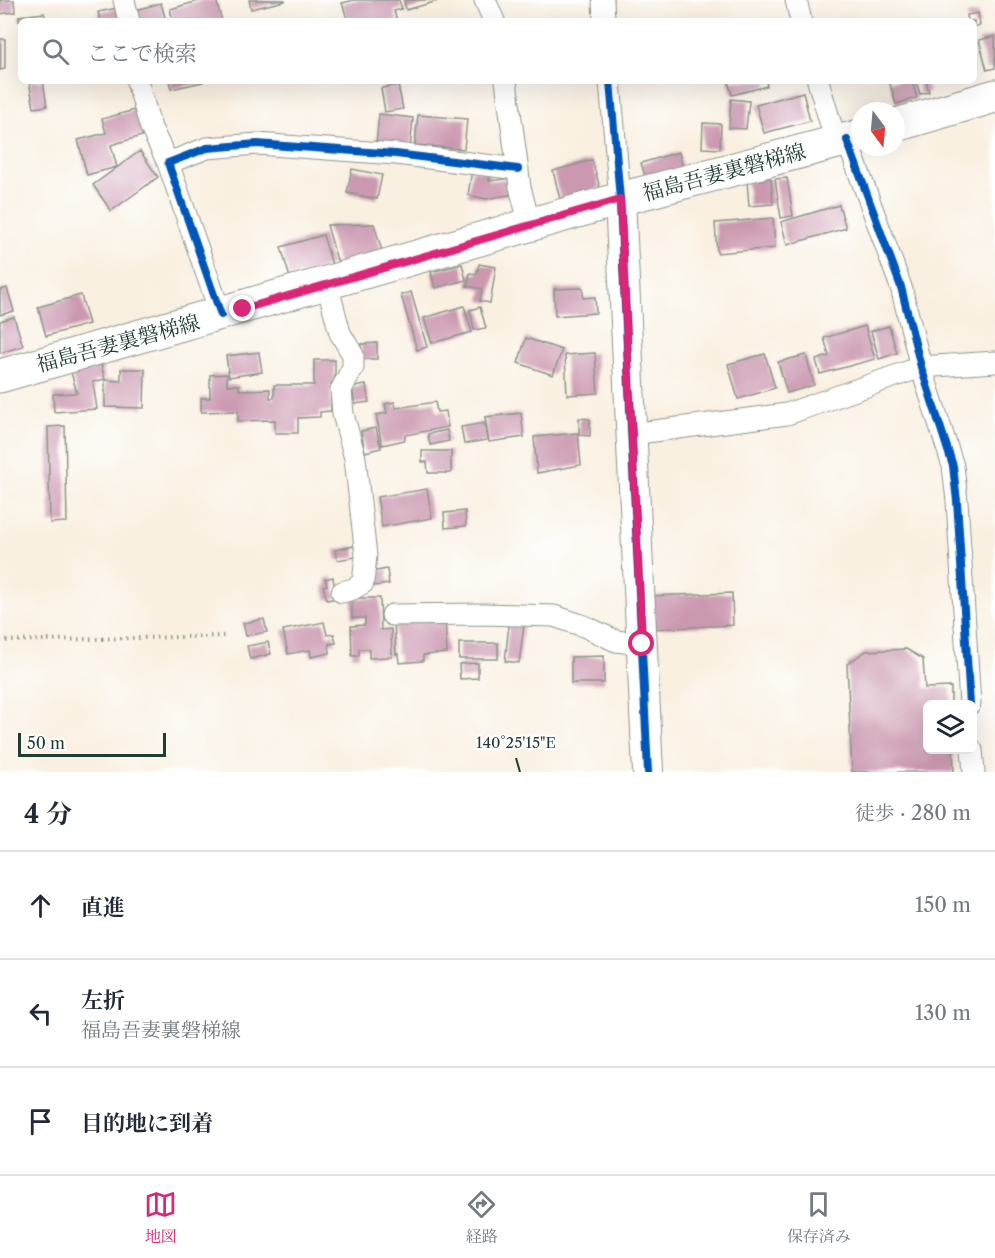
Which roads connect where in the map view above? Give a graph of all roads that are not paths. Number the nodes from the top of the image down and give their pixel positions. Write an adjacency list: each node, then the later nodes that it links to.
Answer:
1 (124, 0): 5 (street)
2 (485, 0): 6 (street)
3 (603, 0): 7 (street)
4 (796, 0): 8 (street)
5 (128, 18)
6 (493, 18)
7 (604, 18)
8 (800, 18)
9 (138, 84): 16 (street)
10 (506, 84): 17 (street)
11 (610, 84): 18 (street)
12 (820, 84): 15 (street)
13 (995, 96): 14 (main road)
14 (905, 122)
15 (848, 139): 18 (main road, 福島吾妻裏磐梯線); 23 (street)
16 (168, 163): 17 (street); 21 (street)
17 (518, 169): 19 (street)
18 (620, 199): 19 (main road, 福島吾妻裏磐梯線); 25 (street)
19 (530, 226): 20 (main road, 福島吾妻裏磐梯線)
20 (327, 284): 21 (main road, 福島吾妻裏磐梯線); 26 (street)
21 (221, 315): 24 (main road, 福島吾妻裏磐梯線)
22 (995, 362): 23 (street)
23 (921, 367): 25 (street); 29 (street)
24 (0, 376)
25 (631, 434): 28 (street)
26 (342, 592)
27 (392, 615): 28 (street)
28 (642, 644): 31 (street)
29 (970, 700)
30 (972, 754): 32 (street)
31 (648, 772)
32 (974, 772)

